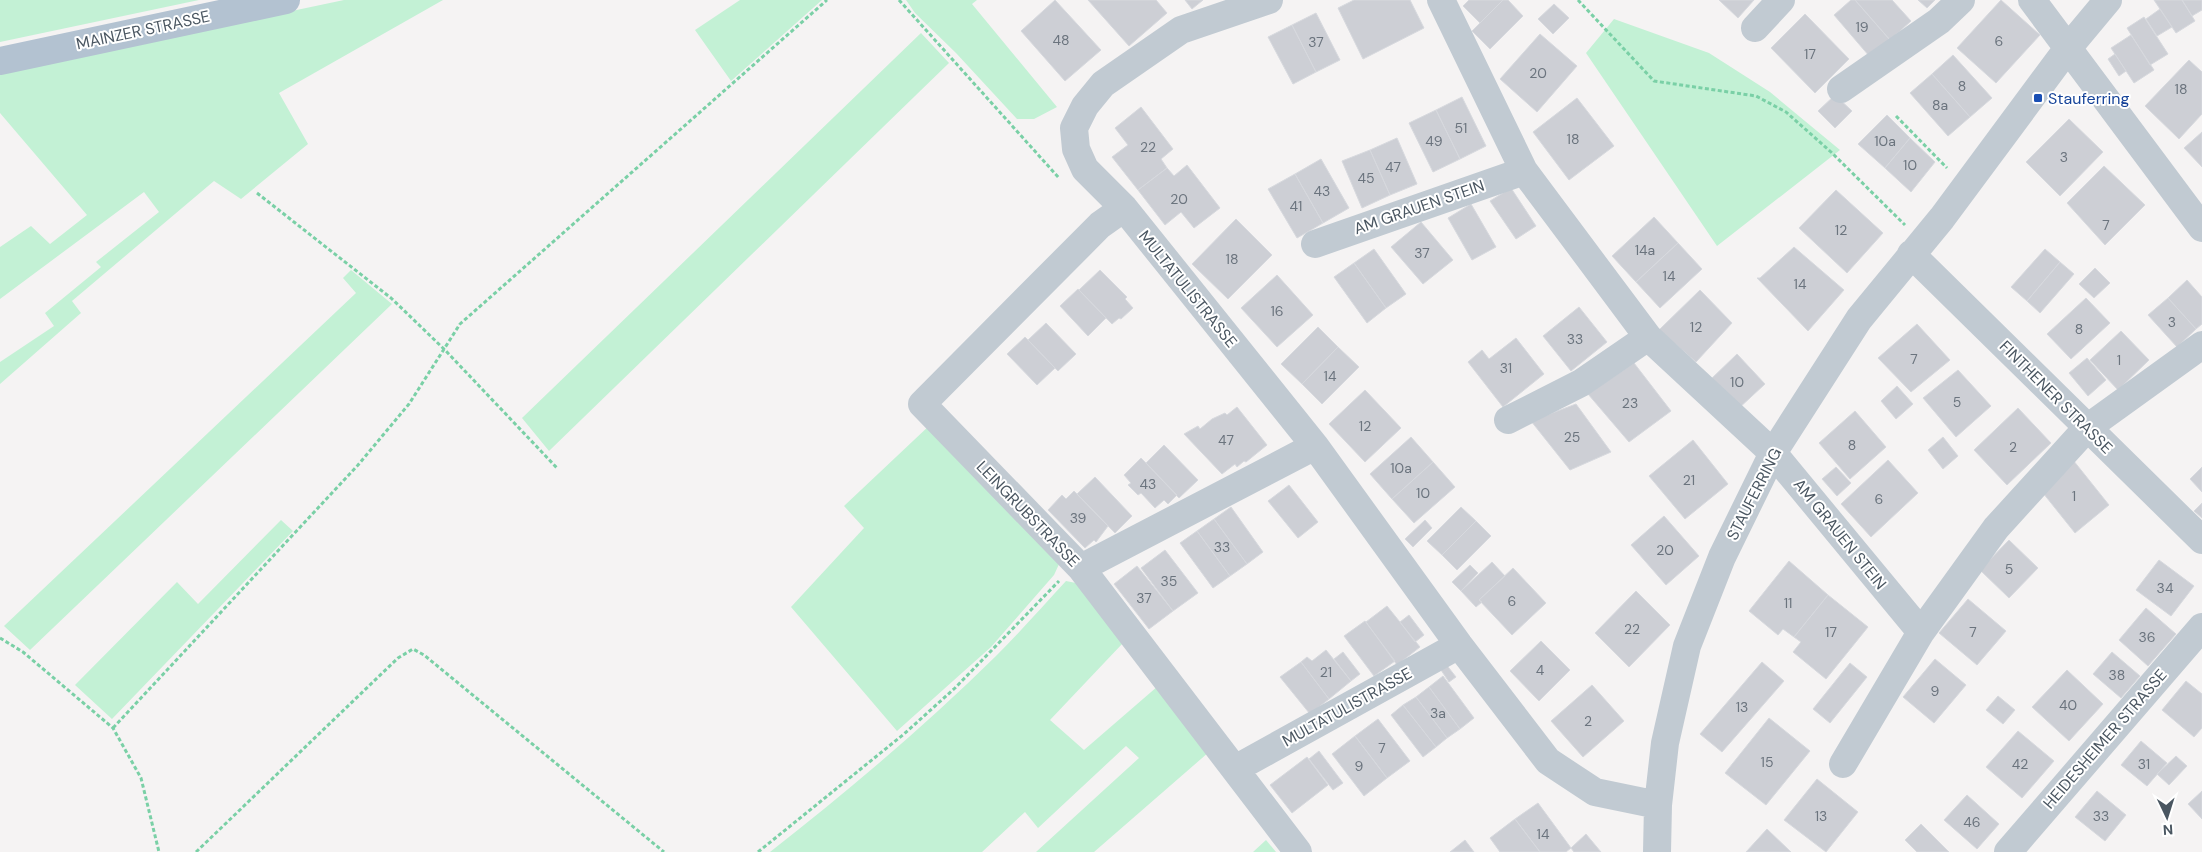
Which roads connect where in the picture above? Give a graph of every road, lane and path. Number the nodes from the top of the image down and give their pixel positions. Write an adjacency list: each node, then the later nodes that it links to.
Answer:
1 (286, 0): 13 (main road, MAINZER STRASSE)
2 (827, 0): 26 (path)
3 (899, 0): 17 (path)
4 (1269, 0): 20 (street, MULTATULISTRASSE)
5 (1441, 0): 16 (street, AM GRAUEN STEIN)
6 (1578, 0): 23 (path)
7 (1781, 0): 11 (street)
8 (1961, 0): 14 (street)
9 (2032, 0): 12 (street)
10 (2108, 0): 12 (street, STAUFERRING)
11 (1755, 28)
12 (2068, 48): 18 (street, STAUFERRING); 21 (street)
13 (0, 61)
14 (1841, 89)
15 (1896, 116): 18 (path)
16 (1524, 171): 22 (street, AM GRAUEN STEIN); 24 (street, AM GRAUEN STEIN)
17 (1062, 181)
18 (1965, 186): 23 (street, STAUFERRING)
19 (257, 193): 26 (path)
20 (1124, 208): 29 (street, MULTATULISTRASSE); 33 (street, LEINGRUBSTRASSE)
21 (2202, 228)
22 (1314, 244)
23 (1911, 254): 28 (street, FINTHENER STRASSE); 30 (street, STAUFERRING)
24 (1648, 337): 27 (street); 30 (street, AM GRAUEN STEIN)
25 (2202, 344): 28 (street)
26 (445, 350): 31 (path); 38 (path)
27 (1508, 420)
28 (2087, 428): 32 (street, FINTHENER STRASSE); 35 (street)
29 (1315, 446): 33 (street); 37 (street, MULTATULISTRASSE)
30 (1773, 453): 35 (street, AM GRAUEN STEIN); 41 (street, STAUFERRING)
31 (557, 468)
32 (2202, 540)
33 (1081, 568): 40 (street, LEINGRUBSTRASSE); 45 (path)
34 (2202, 627): 48 (street, HEIDESHEIMER STRASSE)
35 (1921, 632): 39 (street)
36 (0, 638): 38 (path)
37 (1459, 645): 40 (street, MULTATULISTRASSE); 41 (street, MULTATULISTRASSE)
38 (113, 728): 42 (path)
39 (1843, 764)
40 (1235, 769): 46 (street, LEINGRUBSTRASSE)
41 (1658, 805): 47 (street, STAUFERRING)
42 (159, 852)
43 (196, 852): 44 (path)
44 (664, 852)
45 (758, 852)
46 (1298, 852)
47 (1657, 852)
48 (2008, 852)

